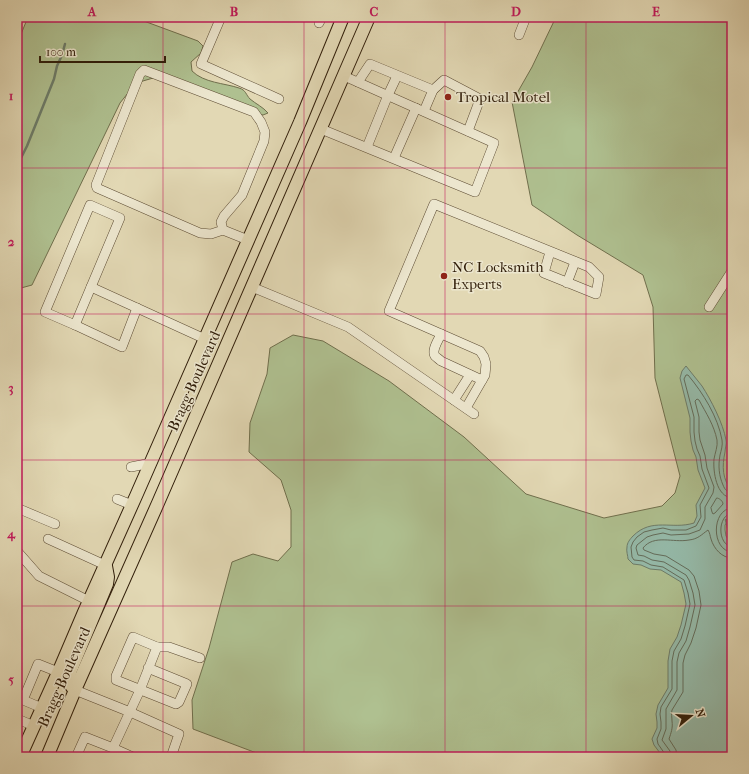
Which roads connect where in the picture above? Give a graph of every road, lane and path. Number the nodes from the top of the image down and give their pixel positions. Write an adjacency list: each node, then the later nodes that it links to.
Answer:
1 (221, 17): 11 (street)
2 (343, 17): 18 (main road, Bragg Boulevard)
3 (370, 17): 6 (main road, Bragg Boulevard)
4 (526, 17): 5 (street)
5 (519, 35)
6 (344, 76): 8 (street); 13 (main road, Bragg Boulevard)
7 (397, 76): 8 (street); 9 (street); 10 (street)
8 (358, 82): 10 (street)
9 (433, 90): 12 (street); 14 (street)
10 (388, 95): 12 (street); 15 (street)
11 (279, 99)
12 (420, 110): 14 (street); 16 (street)
13 (321, 129): 15 (street); 24 (main road, Bragg Boulevard)
14 (468, 131): 16 (street)
15 (367, 147): 16 (street)
16 (394, 158)
17 (223, 230): 17 (street); 18 (street)
18 (248, 240): 29 (main road, Bragg Boulevard)
19 (550, 252): 20 (street); 22 (street); 28 (street)
20 (575, 262): 22 (street); 22 (street)
21 (732, 272): 25 (street)
22 (567, 283)
23 (91, 287): 26 (street); 27 (street); 27 (street)
24 (252, 287): 32 (street); 49 (main road, Bragg Boulevard)
25 (708, 307)
26 (137, 308): 27 (street); 29 (street)
27 (75, 325)
28 (442, 334): 30 (street); 31 (street)
29 (205, 339): 35 (main road, Bragg Boulevard)
30 (470, 375): 31 (street); 32 (street)
31 (482, 380): 33 (street)
32 (454, 400): 33 (street)
33 (466, 408): 34 (street)
34 (474, 414)
35 (151, 463): 36 (street); 38 (main road, Bragg Boulevard)
36 (131, 467)
37 (117, 499): 38 (street)
38 (132, 505): 43 (main road, Bragg Boulevard)
39 (17, 508): 40 (street)
40 (55, 524)
41 (48, 540): 43 (street)
42 (17, 551): 44 (street)
43 (106, 565): 44 (main road, Bragg Boulevard); 49 (main road)
44 (89, 601): 48 (main road, Bragg Boulevard)
45 (157, 647): 46 (street); 47 (street); 50 (street)
46 (200, 658)
47 (148, 668): 50 (street); 50 (street)
48 (58, 672): 51 (main road, Bragg Boulevard); 51 (street)
49 (75, 690): 52 (street); 58 (main road, Bragg Boulevard)
50 (140, 690): 52 (street)
51 (42, 708): 54 (main road, Bragg Boulevard)
52 (130, 712): 55 (street); 56 (street)
53 (20, 720): 54 (street)
54 (34, 726): 57 (main road, Bragg Boulevard)
55 (113, 748): 59 (street); 60 (street)
56 (174, 756)
57 (20, 757)
58 (46, 757)
59 (76, 757)
60 (133, 757)

